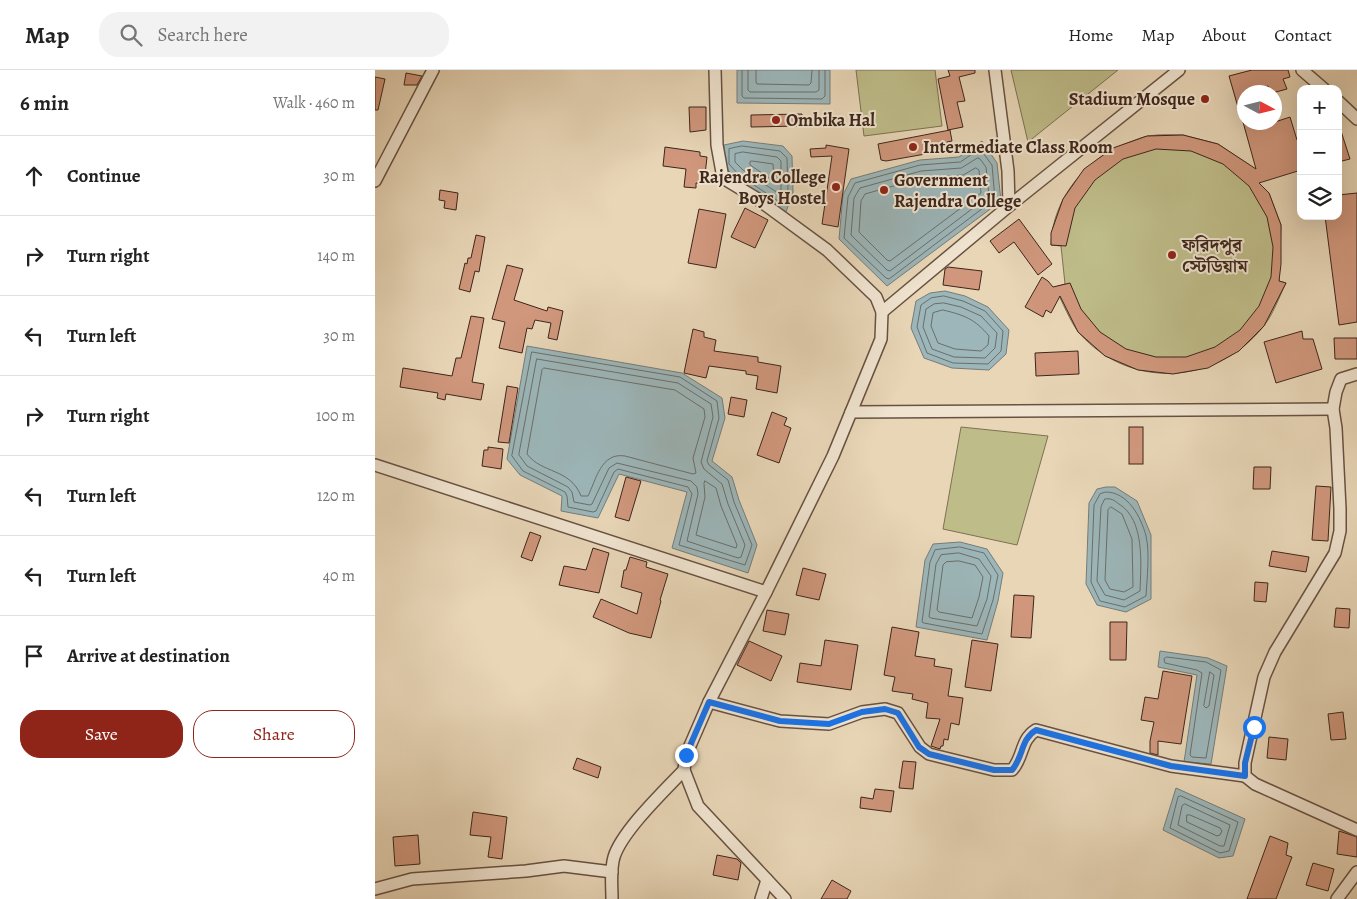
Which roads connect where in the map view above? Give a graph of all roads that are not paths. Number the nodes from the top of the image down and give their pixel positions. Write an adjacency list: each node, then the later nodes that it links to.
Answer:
1 (433, 70): 9 (street)
2 (715, 70): 11 (street)
3 (995, 70): 10 (street)
4 (1179, 70): 10 (street)
5 (1302, 70): 6 (street)
6 (1319, 85)
7 (1342, 105): 8 (street)
8 (1357, 119)
9 (375, 181)
10 (1009, 206): 11 (street)
11 (882, 312): 14 (street)
12 (1357, 374): 13 (street)
13 (1333, 409): 14 (street); 19 (street)
14 (851, 412): 16 (street)
15 (375, 465): 16 (street)
16 (766, 592): 17 (street)
17 (709, 702): 18 (street); 19 (street)
18 (684, 770): 21 (street); 23 (street)
19 (1245, 776): 20 (street)
20 (1357, 830)
21 (612, 872): 24 (street); 25 (street)
22 (1357, 872): 28 (street)
23 (767, 880): 26 (street); 27 (street)
24 (375, 889)
25 (612, 899)
26 (761, 899)
27 (785, 899)
28 (1337, 899)

